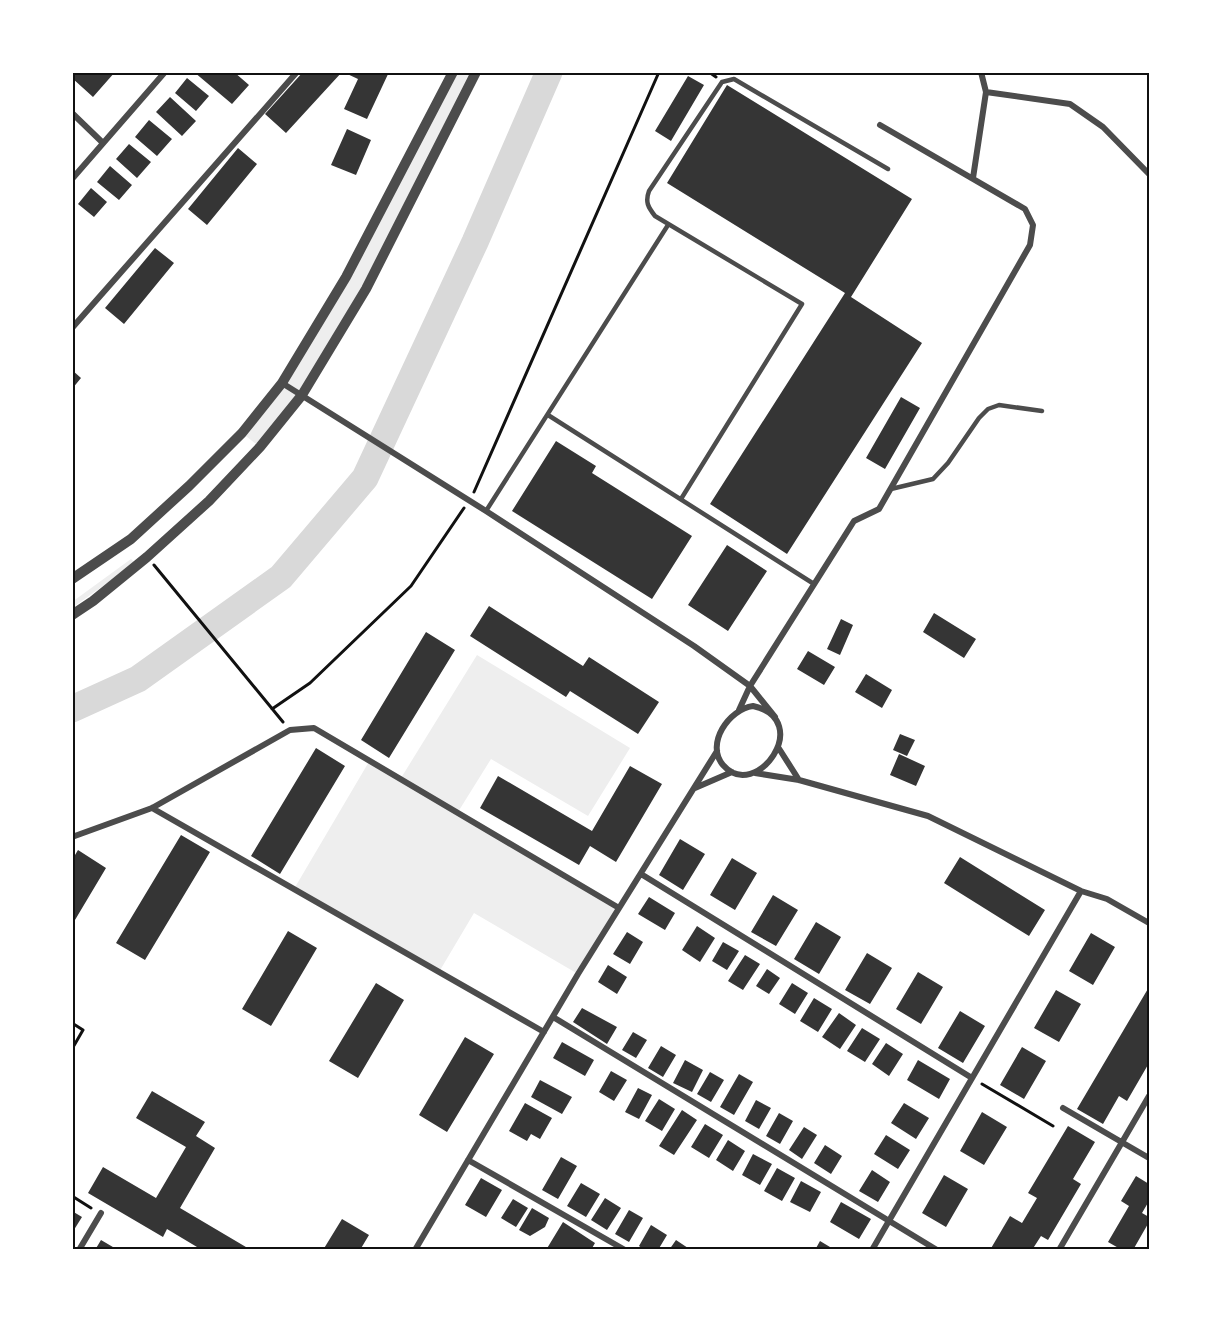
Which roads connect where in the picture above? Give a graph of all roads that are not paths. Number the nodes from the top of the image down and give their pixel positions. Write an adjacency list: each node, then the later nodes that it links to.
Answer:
1 (165, 72): 9 (street)
2 (297, 72): 15 (street)
3 (453, 72): 16 (street)
4 (476, 72): 17 (street)
5 (981, 72): 6 (street)
6 (986, 92): 11 (street); 12 (street)
7 (72, 113): 9 (street)
8 (880, 125): 12 (street)
9 (103, 143): 13 (street)
10 (888, 169): 14 (lane)
11 (1149, 174)
12 (973, 178): 20 (street)
13 (72, 179)
14 (668, 225): 19 (lane); 21 (lane)
15 (72, 328)
16 (282, 383): 17 (street); 23 (street)
17 (302, 395): 22 (street); 25 (street)
18 (1042, 411): 20 (lane)
19 (548, 415): 21 (lane); 22 (lane)
20 (891, 489): 24 (street)
21 (681, 499): 24 (lane)
22 (486, 511): 26 (street)
23 (72, 579)
24 (814, 584): 26 (street)
25 (72, 615)
26 (750, 686): 27 (street); 28 (street)
27 (739, 710): 28 (street); 30 (street)
28 (775, 717): 29 (street)
29 (778, 747): 32 (street); 33 (street)
30 (717, 751): 31 (street); 34 (street)
31 (732, 772): 32 (street); 34 (street)
32 (755, 773): 33 (street)
33 (799, 780): 38 (street)
34 (695, 788): 37 (street)
35 (152, 808): 36 (street); 39 (street); 42 (street)
36 (72, 837)
37 (640, 874): 39 (street); 43 (street)
38 (1082, 891): 40 (street); 43 (street)
39 (620, 908): 41 (street)
40 (1149, 923)
41 (553, 1017): 42 (street); 50 (street)
42 (544, 1032): 48 (street)
43 (972, 1078): 50 (street)
44 (1149, 1096): 46 (street)
45 (1063, 1108): 46 (street)
46 (1122, 1142): 47 (street); 56 (street)
47 (1149, 1158)
48 (468, 1160): 52 (street); 53 (street)
49 (101, 1213): 51 (street)
50 (889, 1221): 54 (street); 55 (street)
51 (79, 1250)
52 (415, 1250)
53 (625, 1250)
54 (872, 1250)
55 (937, 1250)
56 (1059, 1250)

